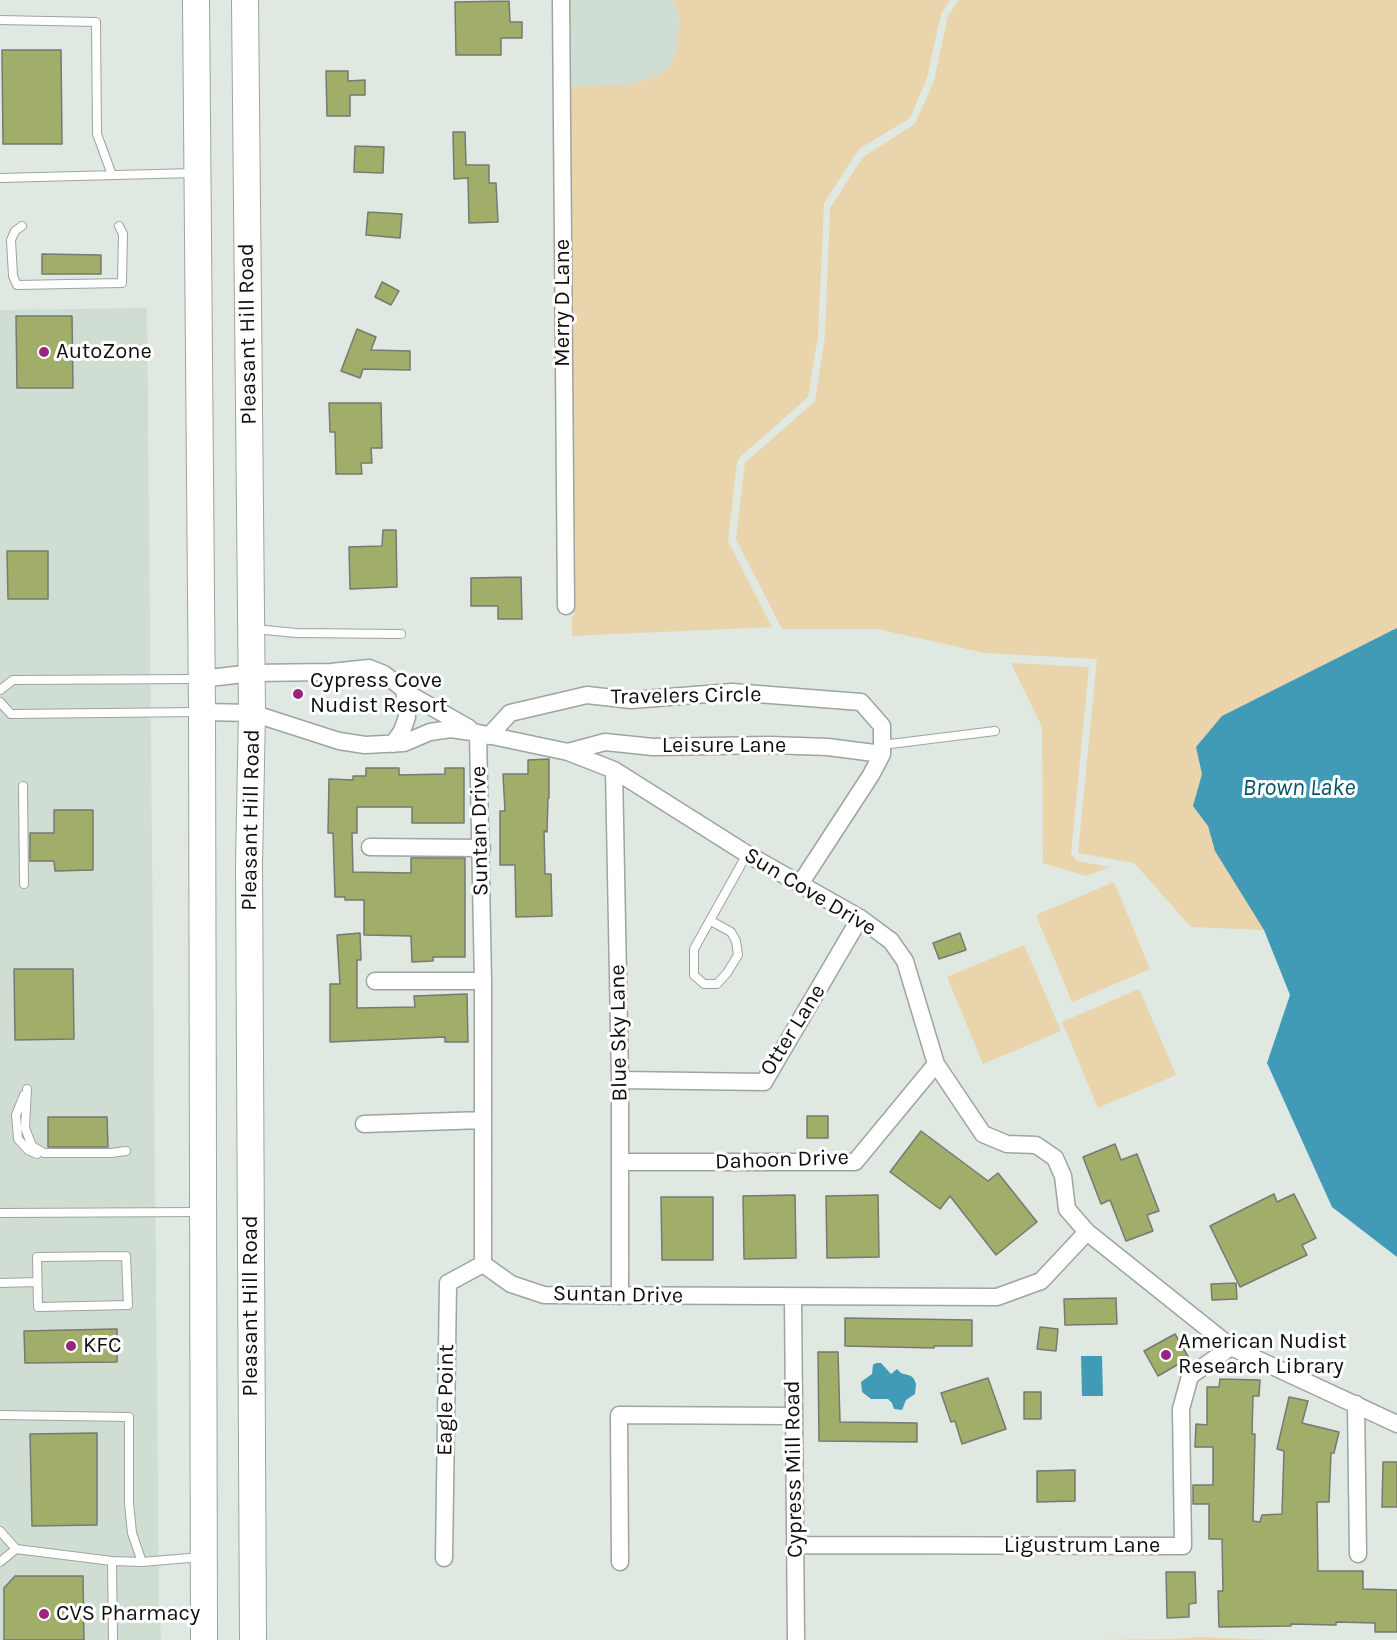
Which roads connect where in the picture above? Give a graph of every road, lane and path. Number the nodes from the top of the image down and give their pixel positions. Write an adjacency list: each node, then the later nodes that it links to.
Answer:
1 (196, 0): 5 (main road, Pleasant Hill Road)
2 (245, 0): 11 (main road, Pleasant Hill Road)
3 (561, 0): 10 (street, Merry D Lane)
4 (0, 20): 6 (lane)
5 (197, 173): 6 (lane); 14 (main road, Pleasant Hill Road)
6 (112, 175): 7 (lane)
7 (0, 178)
8 (22, 226): 9 (lane)
9 (119, 226)
10 (566, 606)
11 (251, 629): 12 (lane); 13 (main road, Pleasant Hill Road)
12 (401, 634)
13 (252, 673): 14 (street, Sun Cove Drive); 15 (street, Sun Cove Drive); 19 (main road, Pleasant Hill Road)
14 (201, 679): 16 (lane); 18 (main road, Pleasant Hill Road)
15 (404, 689): 21 (street, Sun Cove Drive); 22 (street)
16 (0, 690)
17 (0, 702): 18 (lane)
18 (202, 712): 19 (street, Sun Cove Drive); 43 (main road, Pleasant Hill Road)
19 (252, 713): 22 (street, Sun Cove Drive); 68 (main road, Pleasant Hill Road)
20 (995, 731): 23 (lane)
21 (483, 734): 22 (street, Sun Cove Drive); 23 (street, Travelers Circle); 24 (street, Sun Cove Drive); 28 (street, Suntan Drive)
22 (393, 744)
23 (882, 749): 24 (street, Leisure Lane); 31 (street)
24 (568, 752): 25 (street, Sun Cove Drive)
25 (614, 770): 29 (street, Sun Cove Drive); 37 (street, Blue Sky Lane)
26 (23, 786): 30 (lane)
27 (370, 847): 28 (street)
28 (482, 848): 35 (street, Suntan Drive)
29 (747, 854): 31 (street, Sun Cove Drive); 33 (lane)
30 (24, 884)
31 (800, 884): 32 (street, Sun Cove Drive)
32 (860, 918): 36 (street, Sun Cove Drive); 37 (street, Otter Lane)
33 (711, 921): 33 (lane)
34 (375, 981): 35 (street)
35 (483, 981): 39 (street, Suntan Drive)
36 (936, 1064): 42 (street, Dahoon Drive); 45 (street, Sun Cove Drive)
37 (620, 1080): 42 (street, Blue Sky Lane)
38 (27, 1089): 41 (lane)
39 (483, 1120): 40 (street); 46 (street, Suntan Drive)
40 (364, 1124)
41 (126, 1151)
42 (621, 1162): 49 (street, Blue Sky Lane)
43 (204, 1212): 44 (lane); 60 (main road, Pleasant Hill Road)
44 (0, 1213)
45 (1087, 1232): 50 (street, Suntan Drive); 51 (street, Sun Cove Drive)
46 (483, 1264): 49 (street, Suntan Drive); 61 (street, Eagle Point)
47 (36, 1282): 47 (lane); 48 (lane)
48 (0, 1283)
49 (620, 1296): 50 (street, Suntan Drive)
50 (793, 1297): 54 (street, Cypress Mill Road)
51 (1231, 1347): 52 (street, Sun Cove Drive); 57 (street, Ligustrum Lane)
52 (1356, 1404): 55 (street, Sun Cove Drive); 59 (street)
53 (0, 1414): 64 (lane)
54 (793, 1416): 57 (street, Cypress Mill Road); 65 (street)
55 (1397, 1424)
56 (0, 1531): 58 (lane)
57 (795, 1545): 69 (street, Cypress Mill Road)
58 (16, 1549): 62 (lane); 63 (lane)
59 (1358, 1554)
60 (205, 1557): 64 (lane); 67 (main road, Pleasant Hill Road)
61 (444, 1558)
62 (112, 1561): 64 (lane); 66 (lane)
63 (0, 1562)
64 (142, 1562)
65 (620, 1562)
66 (114, 1640)
67 (204, 1640)
68 (253, 1640)
69 (796, 1640)

